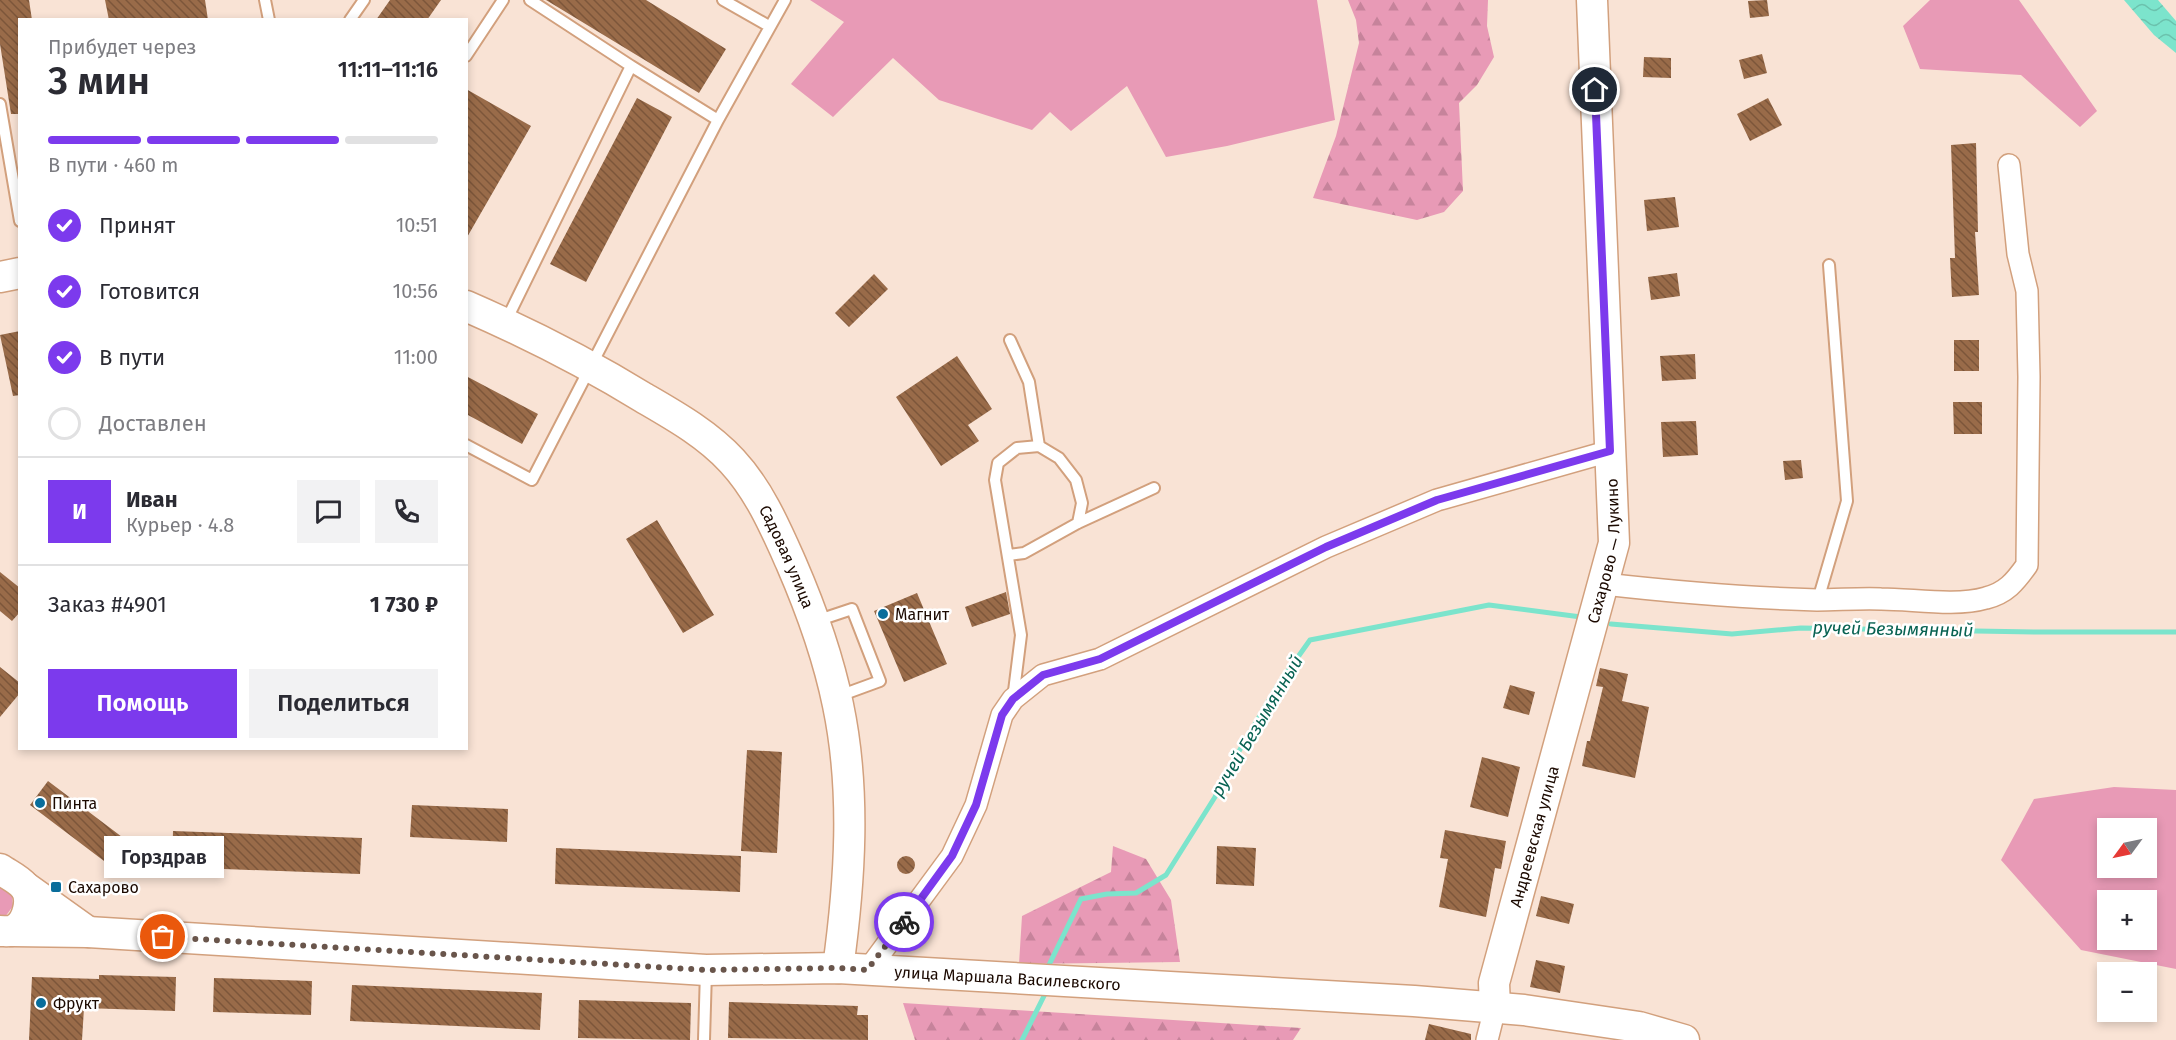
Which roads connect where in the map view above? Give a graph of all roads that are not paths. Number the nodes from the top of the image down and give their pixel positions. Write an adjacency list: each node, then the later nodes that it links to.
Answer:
1 (266, 0): 8 (lane)
2 (364, 0): 9 (lane)
3 (503, 0): 11 (lane)
4 (530, 0): 12 (lane)
5 (723, 0): 10 (lane)
6 (785, 0): 10 (lane)
7 (1592, 0): 26 (street, Сахарово — Лукино)
8 (269, 18)
9 (351, 18)
10 (769, 26): 14 (lane)
11 (468, 53)
12 (631, 66): 14 (lane); 21 (lane)
13 (0, 104): 16 (lane)
14 (718, 120): 23 (lane)
15 (2009, 165): 31 (street)
16 (18, 209)
17 (1829, 265): 31 (lane)
18 (18, 273): 19 (street)
19 (0, 277)
20 (468, 307): 21 (street, Садовая улица)
21 (505, 323): 23 (street, Садовая улица)
22 (1010, 340): 25 (lane)
23 (591, 366): 24 (lane); 32 (street, Садовая улица)
24 (468, 446)
25 (1039, 446): 28 (lane); 29 (lane)
26 (1610, 451): 30 (street, Сахарово — Лукино); 35 (street)
27 (1154, 488): 28 (lane)
28 (1078, 523): 29 (lane)
29 (1009, 555): 35 (lane)
30 (1604, 584): 31 (street); 33 (street, Сахарово — Лукино)
31 (1818, 600)
32 (814, 622): 34 (street, Садовая улица); 34 (lane)
33 (1588, 633): 43 (street, Андреевская улица)
34 (836, 697): 40 (street, Садовая улица)
35 (1013, 699): 42 (street)
36 (0, 869): 37 (street)
37 (25, 887): 38 (street, улица Маршала Василевского); 39 (street)
38 (6, 931): 39 (street, улица Маршала Василевского)
39 (88, 932): 41 (street, улица Маршала Василевского)
40 (838, 968): 41 (street, улица Маршала Василевского); 42 (street, улица Маршала Василевского)
41 (706, 970): 44 (lane)
42 (867, 970): 43 (street, улица Маршала Василевского)
43 (1495, 1008): 45 (street, Андреевская улица); 46 (street, улица Маршала Василевского)
44 (704, 1040)
45 (1487, 1040)
46 (1684, 1040)

